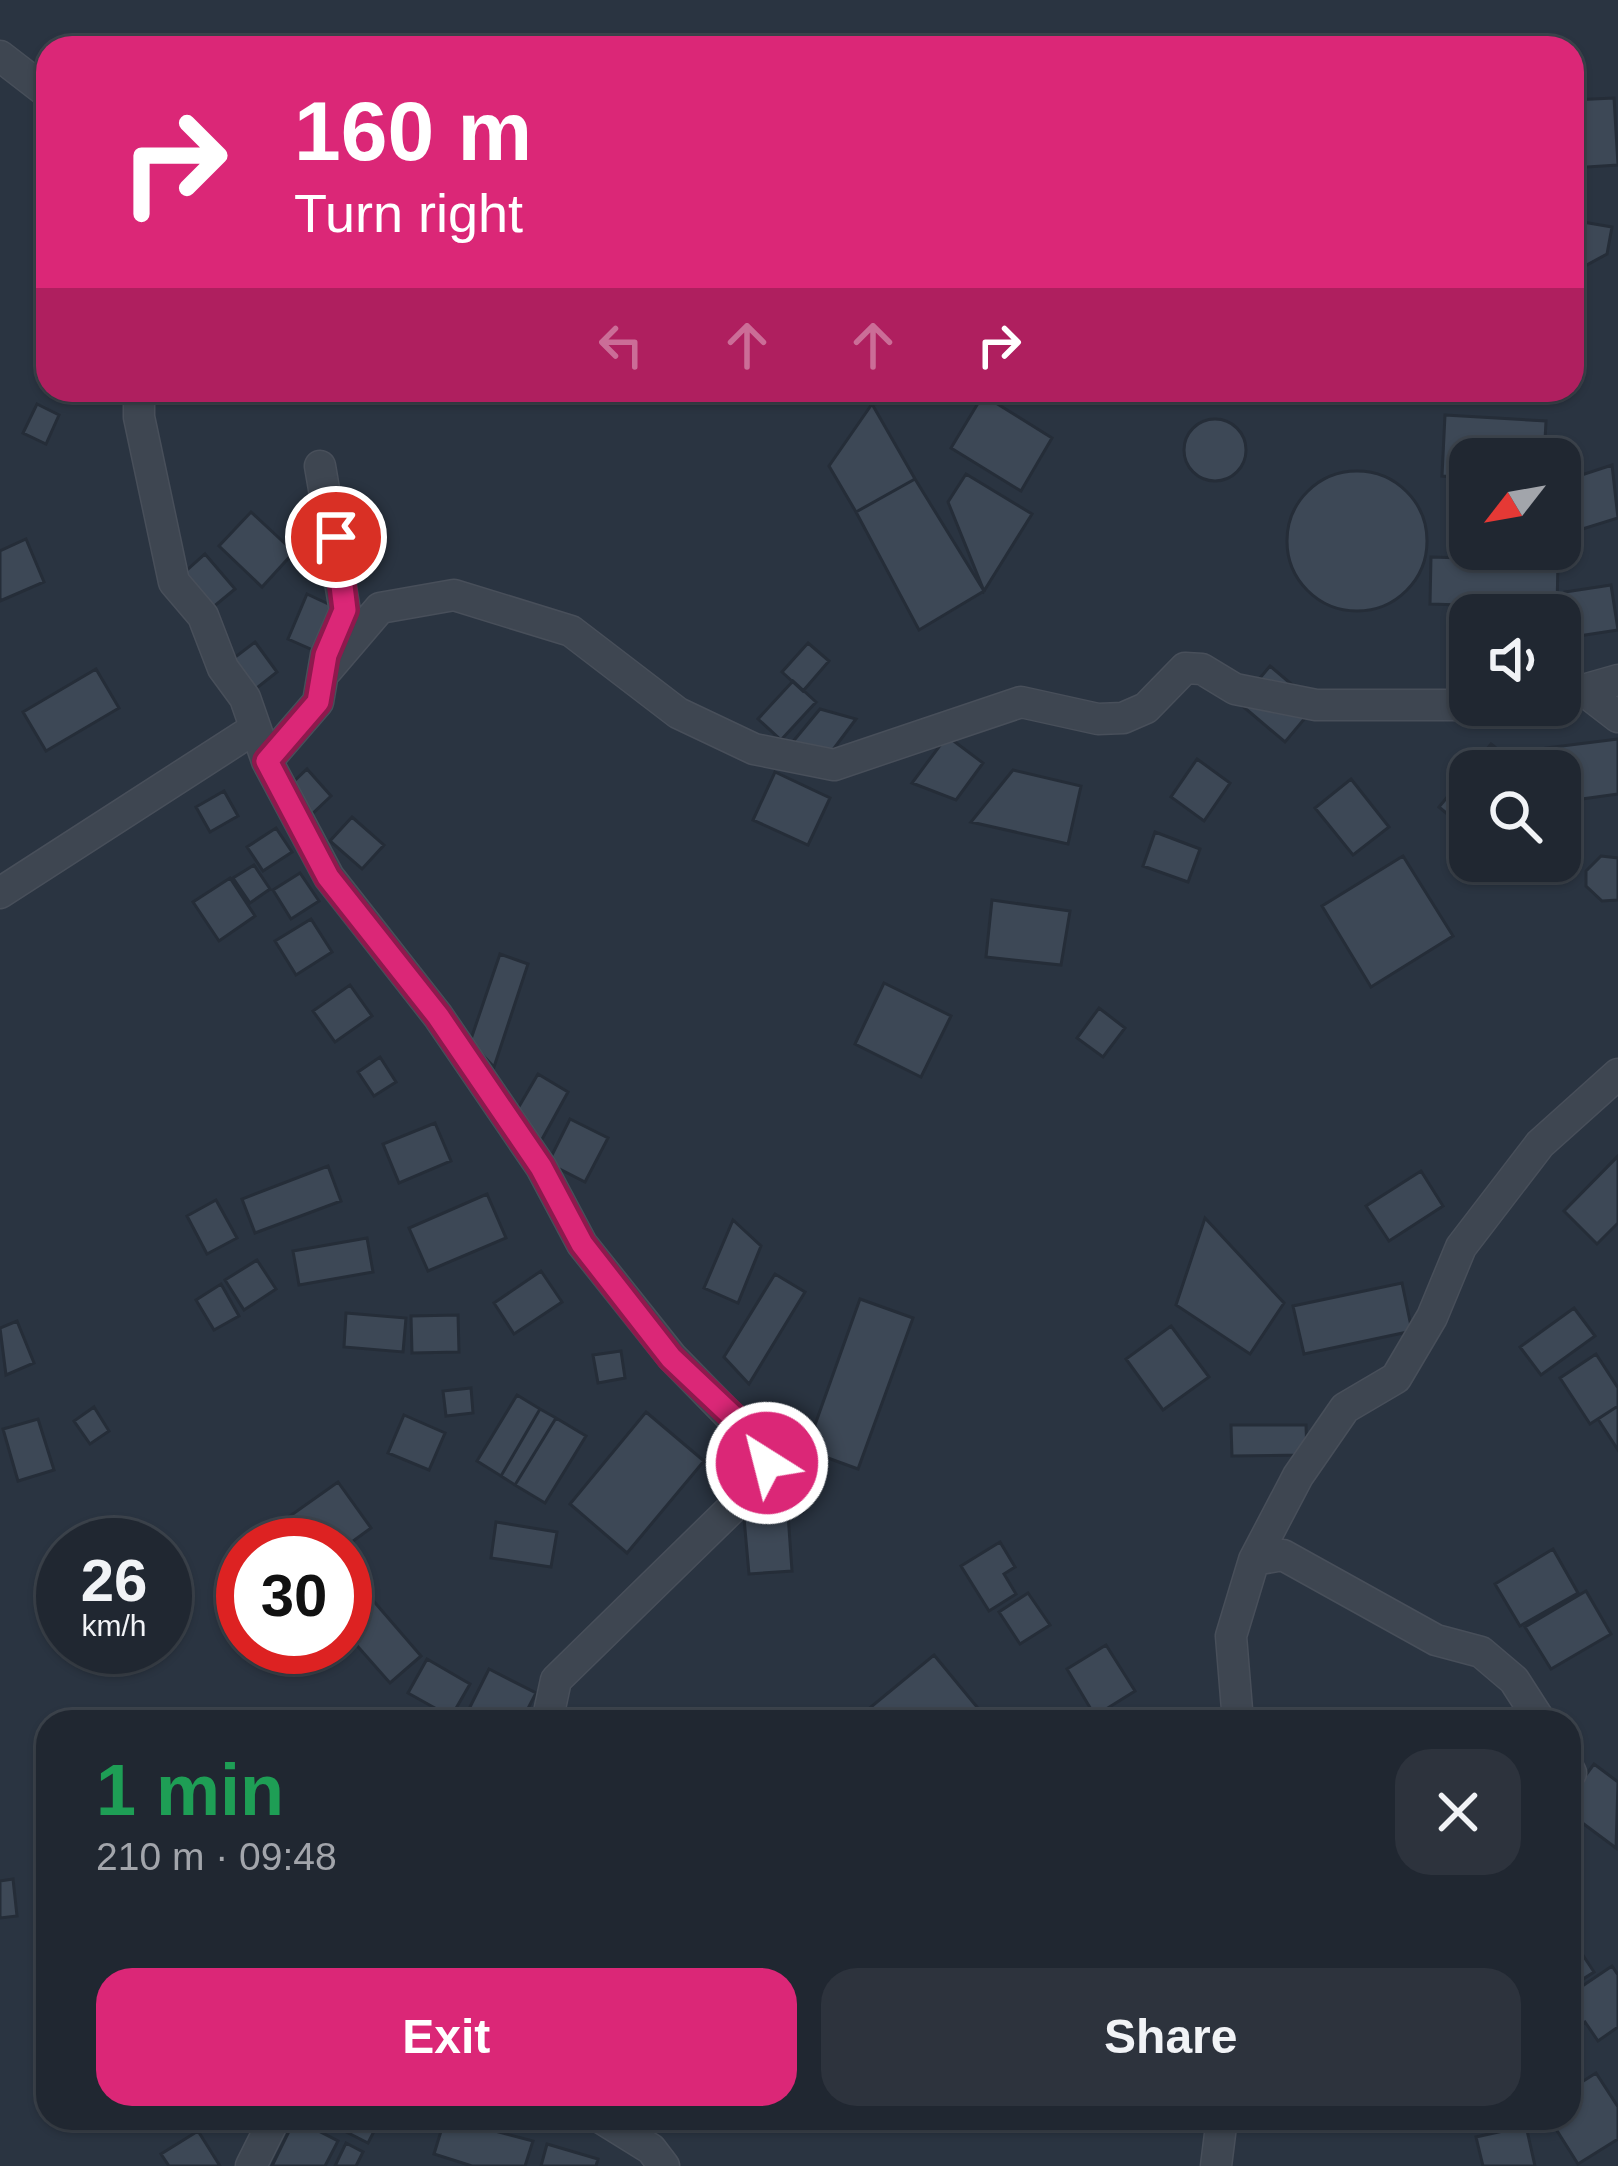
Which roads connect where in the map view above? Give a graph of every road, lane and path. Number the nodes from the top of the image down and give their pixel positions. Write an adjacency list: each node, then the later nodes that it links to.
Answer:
1 (0, 56): 2 (street)
2 (36, 84)
3 (139, 402): 11 (street)
4 (320, 466): 5 (street)
5 (327, 670): 9 (street); 12 (street)
6 (1618, 680): 7 (street)
7 (1581, 690)
8 (1581, 698): 10 (street)
9 (1449, 705)
10 (1618, 717)
11 (254, 729): 12 (street); 13 (street)
12 (267, 761): 16 (street)
13 (0, 893)
14 (1618, 1074): 15 (street)
15 (1254, 1560): 17 (street); 18 (street)
16 (550, 1710)
17 (1237, 1710)
18 (1533, 1710)
19 (269, 2130): 22 (street)
20 (620, 2130): 23 (street)
21 (1220, 2130): 24 (street)
22 (251, 2166)
23 (664, 2166)
24 (1216, 2166)

